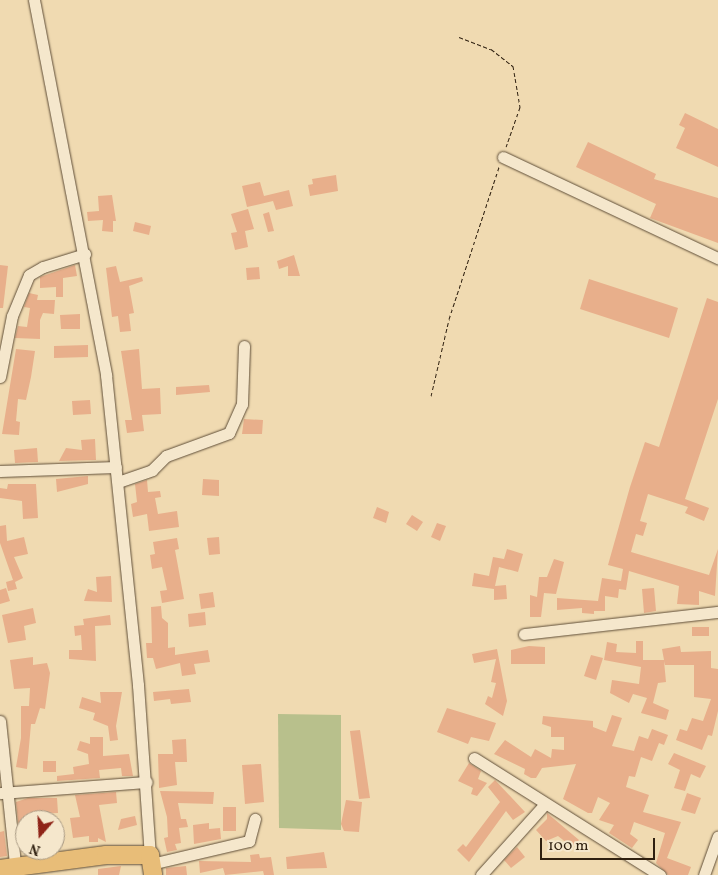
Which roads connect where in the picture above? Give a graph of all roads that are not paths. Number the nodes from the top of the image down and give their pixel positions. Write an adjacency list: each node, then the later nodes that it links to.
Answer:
1 (34, 0): 3 (street)
2 (503, 157): 4 (street)
3 (85, 254): 6 (street); 7 (street)
4 (718, 258)
5 (244, 346): 9 (street)
6 (0, 377)
7 (116, 467): 8 (street); 9 (street)
8 (0, 471)
9 (118, 482): 14 (street)
10 (718, 612): 11 (street)
11 (524, 634)
12 (0, 722): 15 (street)
13 (474, 758): 16 (street)
14 (147, 782): 15 (street); 19 (street)
15 (4, 793): 20 (street)
16 (545, 804): 21 (street); 22 (street)
17 (255, 819): 19 (street)
18 (718, 836): 23 (street)
19 (151, 865): 20 (highway)
20 (10, 870)
21 (481, 875)
22 (660, 875)
23 (704, 875)

